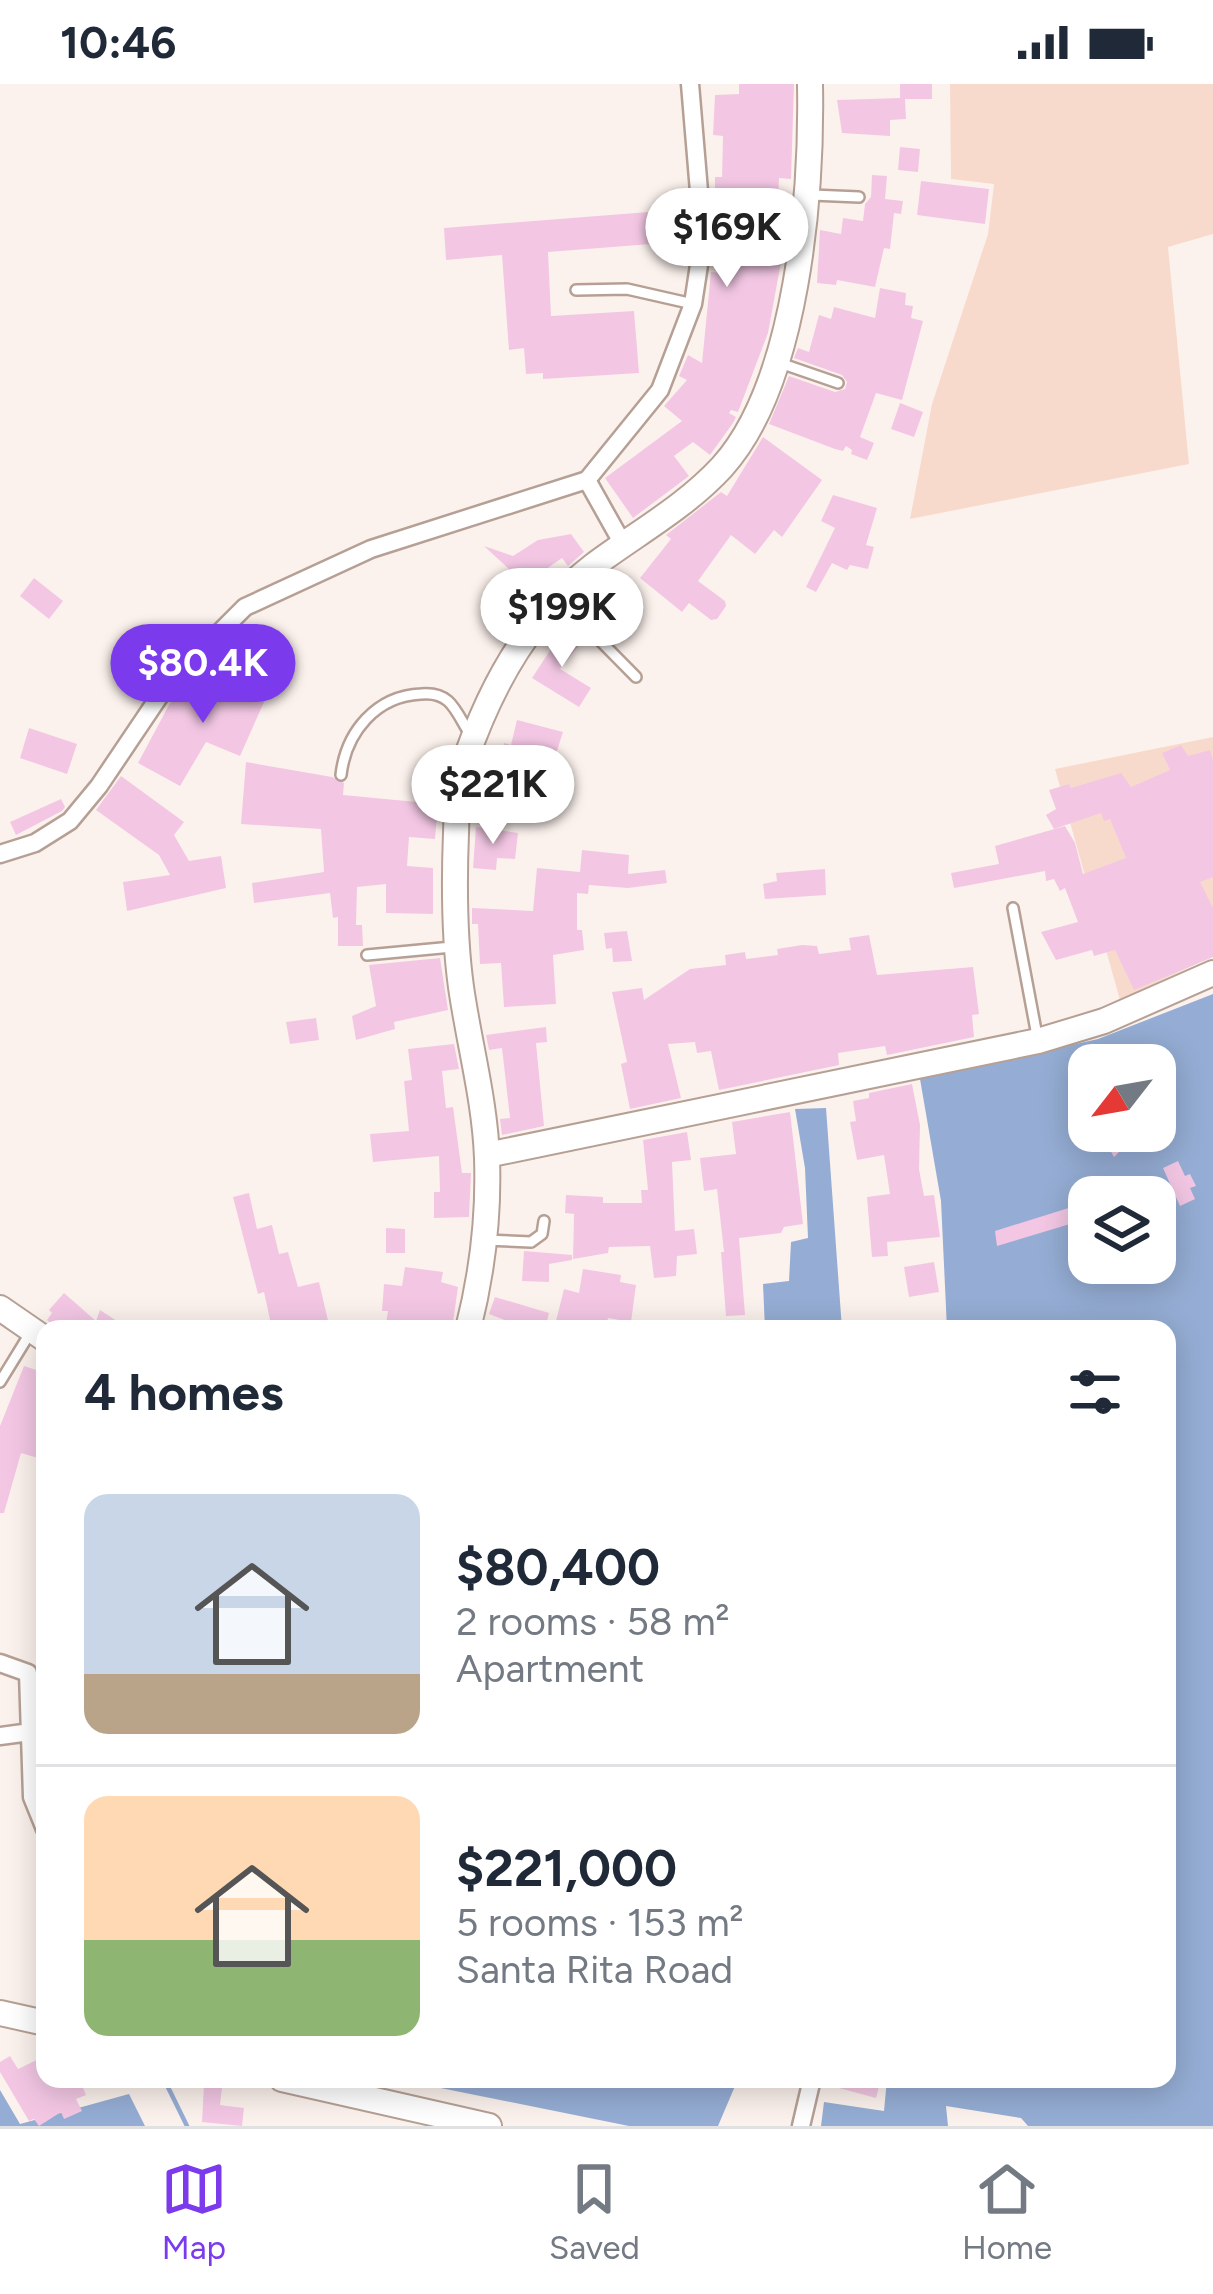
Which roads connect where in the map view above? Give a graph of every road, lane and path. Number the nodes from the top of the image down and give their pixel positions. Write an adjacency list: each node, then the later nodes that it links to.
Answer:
1 (691, 84): 6 (street)
2 (810, 84): 3 (street)
3 (806, 195): 4 (lane); 7 (street)
4 (859, 197)
5 (576, 290): 6 (lane)
6 (693, 304): 9 (street)
7 (777, 362): 8 (lane); 10 (street)
8 (838, 382)
9 (587, 480): 10 (street); 15 (street)
10 (624, 546): 11 (street)
11 (559, 598): 12 (lane); 13 (street)
12 (636, 677)
13 (472, 738): 14 (lane); 17 (street)
14 (341, 775)
15 (0, 854)
16 (1013, 908): 20 (lane)
17 (457, 947): 18 (lane); 21 (street)
18 (367, 955)
19 (1213, 973): 20 (street)
20 (1038, 1041): 21 (street)
21 (487, 1156): 23 (street)
22 (544, 1220): 23 (lane)
23 (484, 1240): 25 (street)
24 (0, 1307): 26 (street)
25 (470, 1320)
26 (36, 1332)
27 (36, 1338): 28 (lane)
28 (0, 1382)
29 (0, 1664): 30 (street)
30 (36, 1719)
31 (36, 1731): 32 (street)
32 (0, 1736)
33 (36, 1753): 34 (street)
34 (36, 1807)
35 (0, 2013): 36 (street)
36 (36, 2021)
37 (322, 2088): 39 (street)
38 (810, 2088): 40 (street)
39 (489, 2126)
40 (801, 2126)

